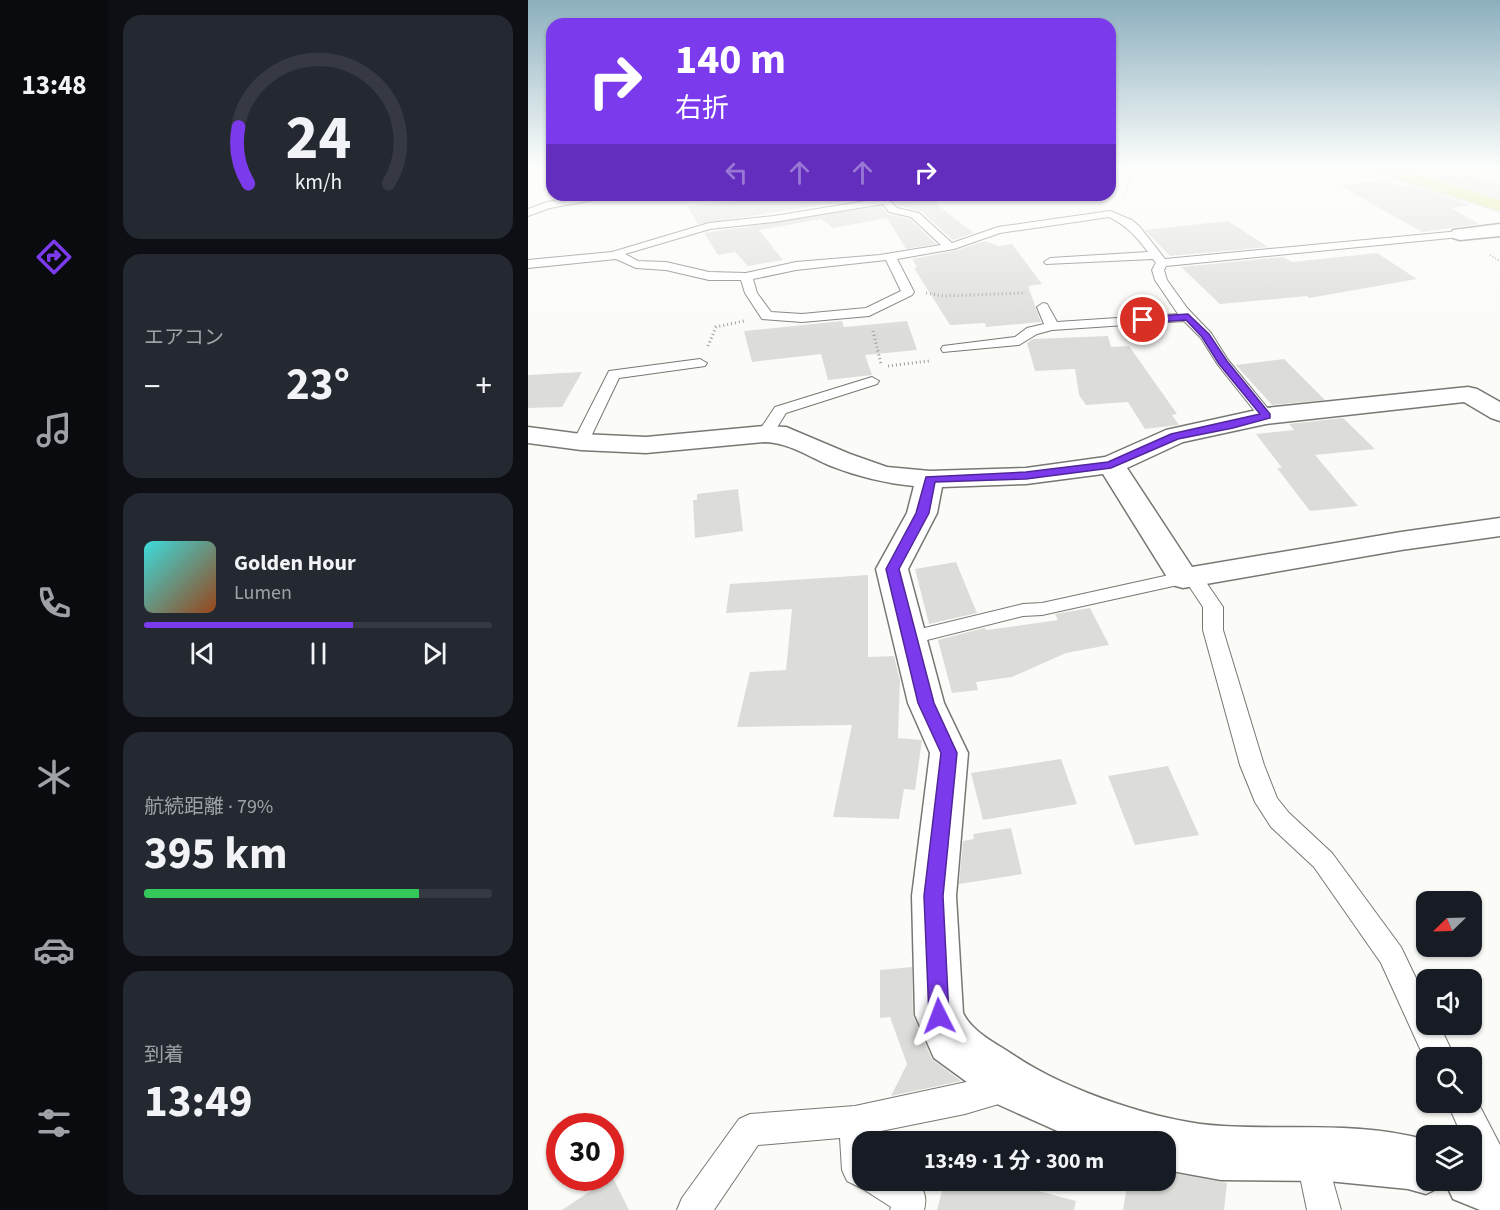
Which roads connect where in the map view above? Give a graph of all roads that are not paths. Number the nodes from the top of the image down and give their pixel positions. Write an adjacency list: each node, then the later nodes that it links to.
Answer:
1 (726, 223): 8 (lane)
2 (924, 223): 7 (lane)
3 (1044, 223): 7 (lane)
4 (1130, 223): 10 (lane)
5 (1500, 230): 6 (street)
6 (1460, 234): 10 (lane)
7 (950, 247): 9 (lane)
8 (618, 255): 12 (lane); 13 (lane)
9 (890, 256): 13 (lane); 13 (lane)
10 (1159, 259): 11 (lane); 15 (lane)
11 (1050, 262)
12 (528, 264)
13 (746, 277)
14 (1043, 307): 16 (lane)
15 (1188, 317): 16 (lane); 21 (lane)
16 (1052, 326): 17 (lane)
17 (948, 349)
18 (700, 363): 24 (lane)
19 (872, 381): 22 (lane)
20 (1500, 413): 21 (street)
21 (1266, 416): 25 (street)
22 (765, 434): 24 (street); 26 (street)
23 (528, 435): 24 (street)
24 (581, 442)
25 (1111, 465): 26 (street); 28 (street)
26 (930, 479): 29 (street)
27 (1500, 527): 28 (street)
28 (1188, 577): 29 (lane); 30 (lane)
29 (911, 638): 31 (street)
30 (1435, 1047)
31 (1015, 1086): 33 (lane); 35 (street)
32 (1467, 1113): 39 (lane)
33 (855, 1121): 34 (lane); 43 (lane)
34 (856, 1131)
35 (1119, 1131)
36 (1176, 1145): 37 (street)
37 (1312, 1154): 38 (street); 45 (lane)
38 (1416, 1164)
39 (1500, 1180)
40 (1482, 1183): 41 (street)
41 (1500, 1188)
42 (896, 1191): 44 (lane)
43 (694, 1210)
44 (907, 1210)
45 (1324, 1210)

